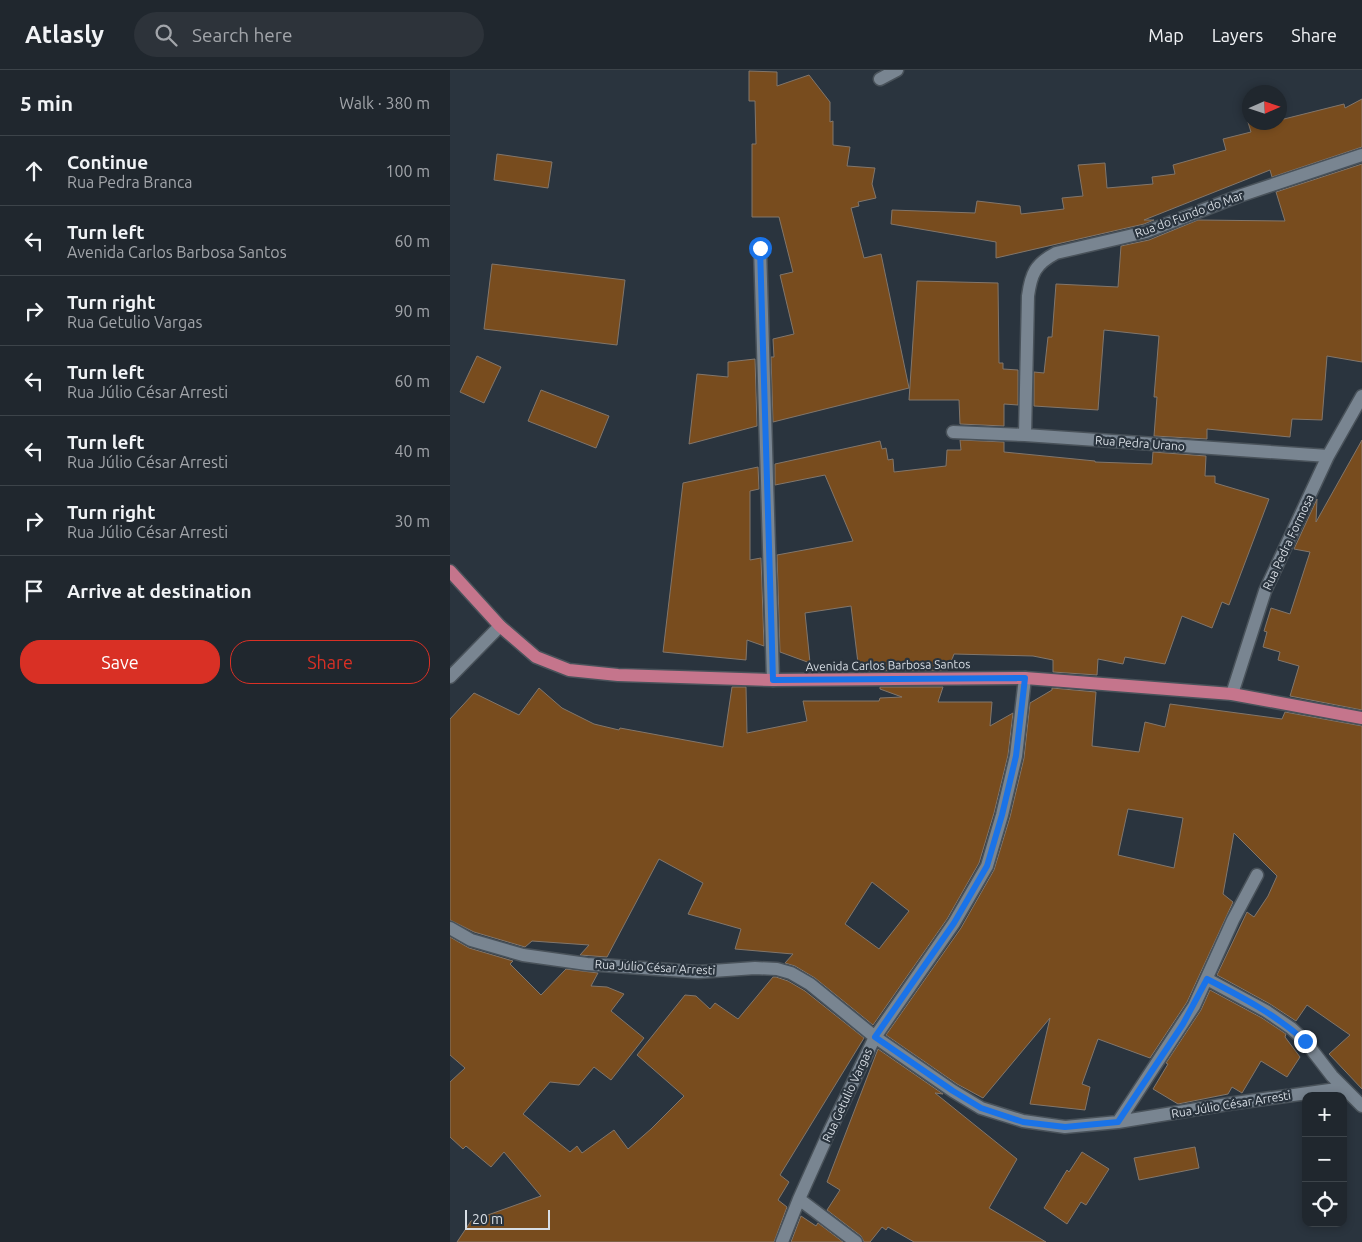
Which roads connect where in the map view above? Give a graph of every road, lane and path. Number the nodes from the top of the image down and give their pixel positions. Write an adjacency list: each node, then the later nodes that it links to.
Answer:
1 (897, 70): 2 (street)
2 (880, 79)
3 (1362, 155): 7 (street, Rua do Fundo do Mar)
4 (760, 248): 13 (street)
5 (1362, 396): 8 (street, Rua Pedra Formosa)
6 (953, 432): 7 (street, Rua Pedra Urano)
7 (1025, 435): 8 (street, Rua Pedra Urano)
8 (1328, 456): 14 (street, Rua Pedra Formosa)
9 (450, 571): 10 (main road, Avenida Carlos Barbosa Santos)
10 (500, 626): 11 (street); 13 (main road, Avenida Carlos Barbosa Santos)
11 (450, 677)
12 (1025, 678): 13 (main road, Avenida Carlos Barbosa Santos); 14 (main road, Avenida Carlos Barbosa Santos); 19 (street, Rua Getulio Vargas)
13 (773, 680)
14 (1232, 694): 15 (main road, Avenida Carlos Barbosa Santos)
15 (1362, 718)
16 (1256, 875): 18 (street)
17 (450, 928): 19 (street, Rua Júlio César Arresti)
18 (1207, 979): 20 (street); 22 (street)
19 (875, 1037): 22 (street, Rua Júlio César Arresti); 23 (street, Rua Getulio Vargas)
20 (1344, 1088): 21 (street); 22 (street, Rua Júlio César Arresti)
21 (1362, 1106)
22 (1118, 1122)
23 (799, 1199): 24 (street, Rua Getulio Vargas); 25 (street)
24 (782, 1242)
25 (856, 1242)

